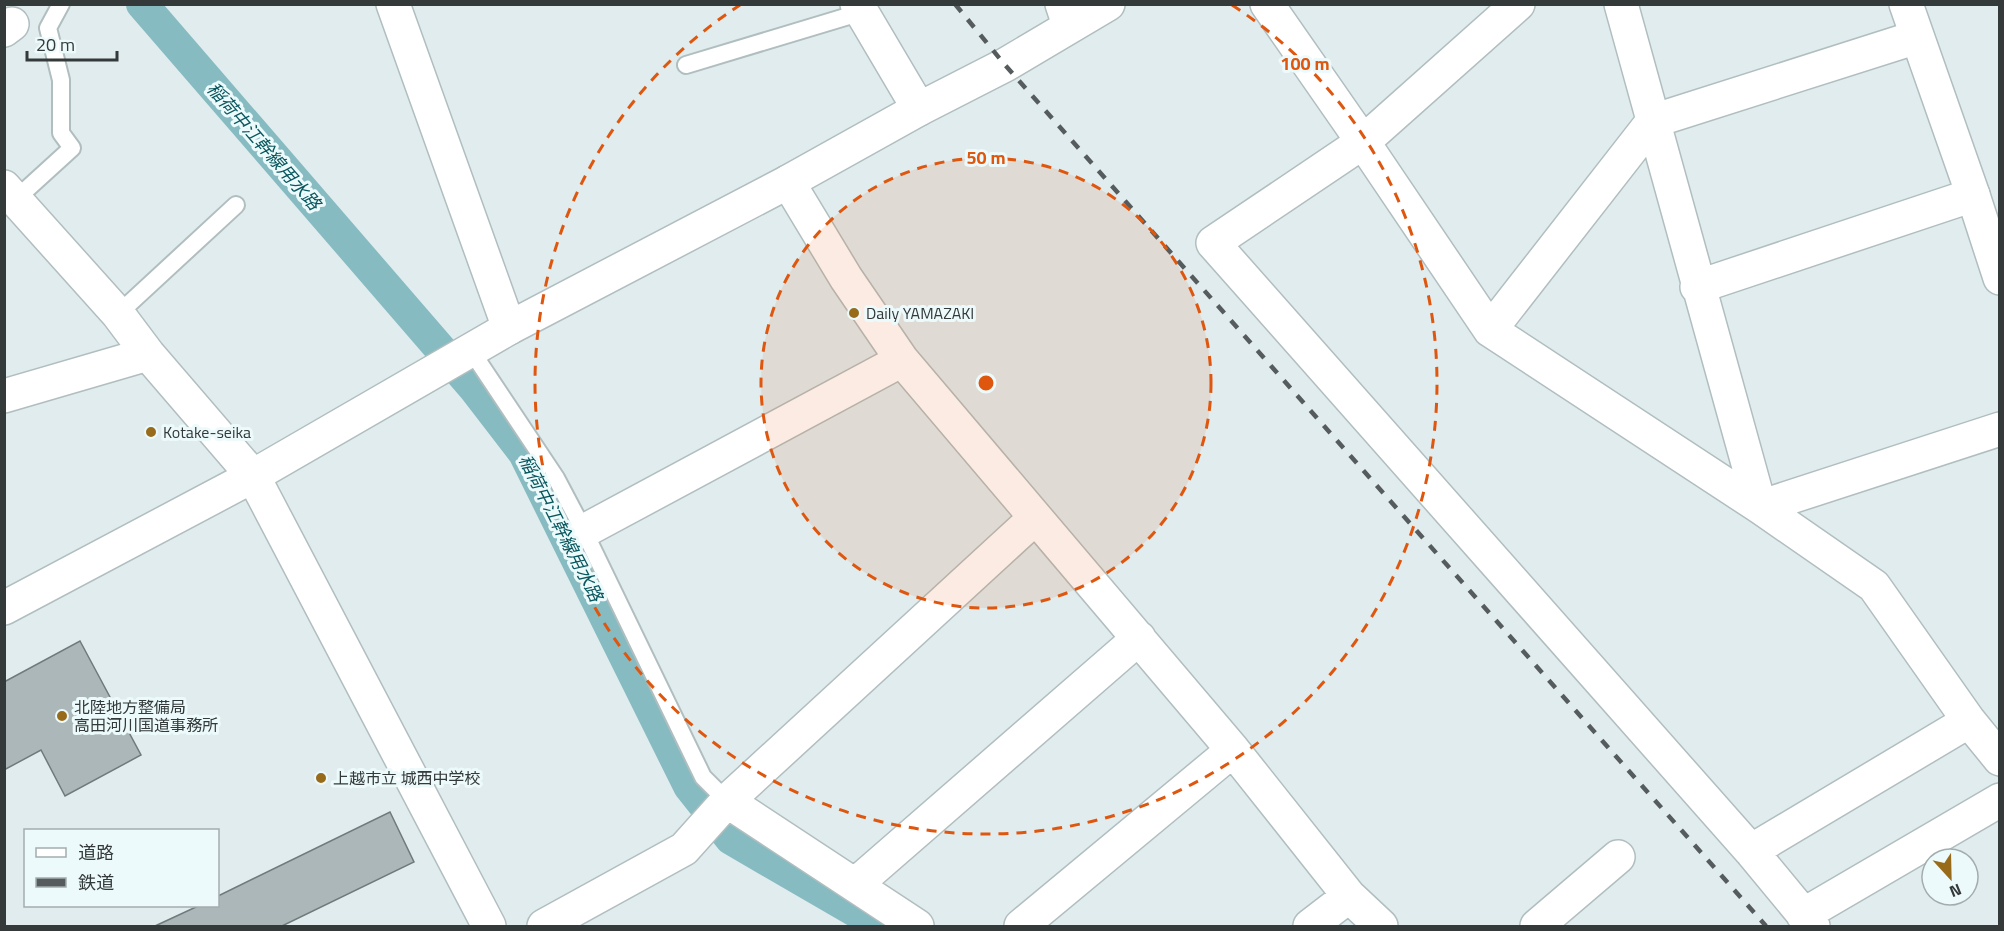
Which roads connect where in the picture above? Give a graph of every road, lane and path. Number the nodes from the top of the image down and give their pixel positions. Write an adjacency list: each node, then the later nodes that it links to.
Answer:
1 (61, 4): 18 (lane)
2 (393, 4): 22 (street)
3 (1108, 4): 9 (street)
4 (1267, 4): 14 (street)
5 (1518, 4): 14 (street)
6 (1621, 4): 13 (street)
7 (1906, 4): 10 (street)
8 (859, 8): 11 (lane); 12 (street)
9 (1066, 15): 12 (street)
10 (1917, 37): 13 (street); 16 (street)
11 (686, 65)
12 (919, 109): 15 (street)
13 (1653, 121): 20 (street); 23 (street)
14 (1364, 142): 23 (street); 40 (street)
15 (788, 182): 22 (street); 26 (street)
16 (1973, 195): 19 (street); 20 (street)
17 (236, 206): 21 (lane)
18 (14, 207): 21 (street)
19 (2000, 278)
20 (1697, 287): 30 (street)
21 (118, 314): 25 (street)
22 (509, 328): 24 (street)
23 (1490, 330): 30 (street)
24 (470, 349): 29 (street); 32 (lane)
25 (148, 354): 27 (street); 29 (street)
26 (902, 360): 31 (street); 32 (street)
27 (4, 396)
28 (2000, 429): 30 (street)
29 (253, 476): 33 (street); 45 (street)
30 (1760, 507): 35 (street)
31 (1035, 518): 34 (street); 39 (street)
32 (584, 531): 39 (lane)
33 (4, 608)
34 (1138, 638): 36 (street); 42 (street)
35 (1969, 721): 37 (street); 40 (street)
36 (1233, 750): 43 (street); 48 (street)
37 (2000, 759)
38 (2000, 800): 44 (street)
39 (727, 801): 42 (street); 46 (street)
40 (1751, 851): 44 (street)
41 (1618, 857): 51 (street)
42 (856, 884): 47 (street)
43 (1349, 896): 49 (street); 50 (street)
44 (1808, 921)
45 (489, 927)
46 (544, 927)
47 (917, 927)
48 (1021, 927)
49 (1310, 927)
50 (1381, 927)
51 (1537, 927)

